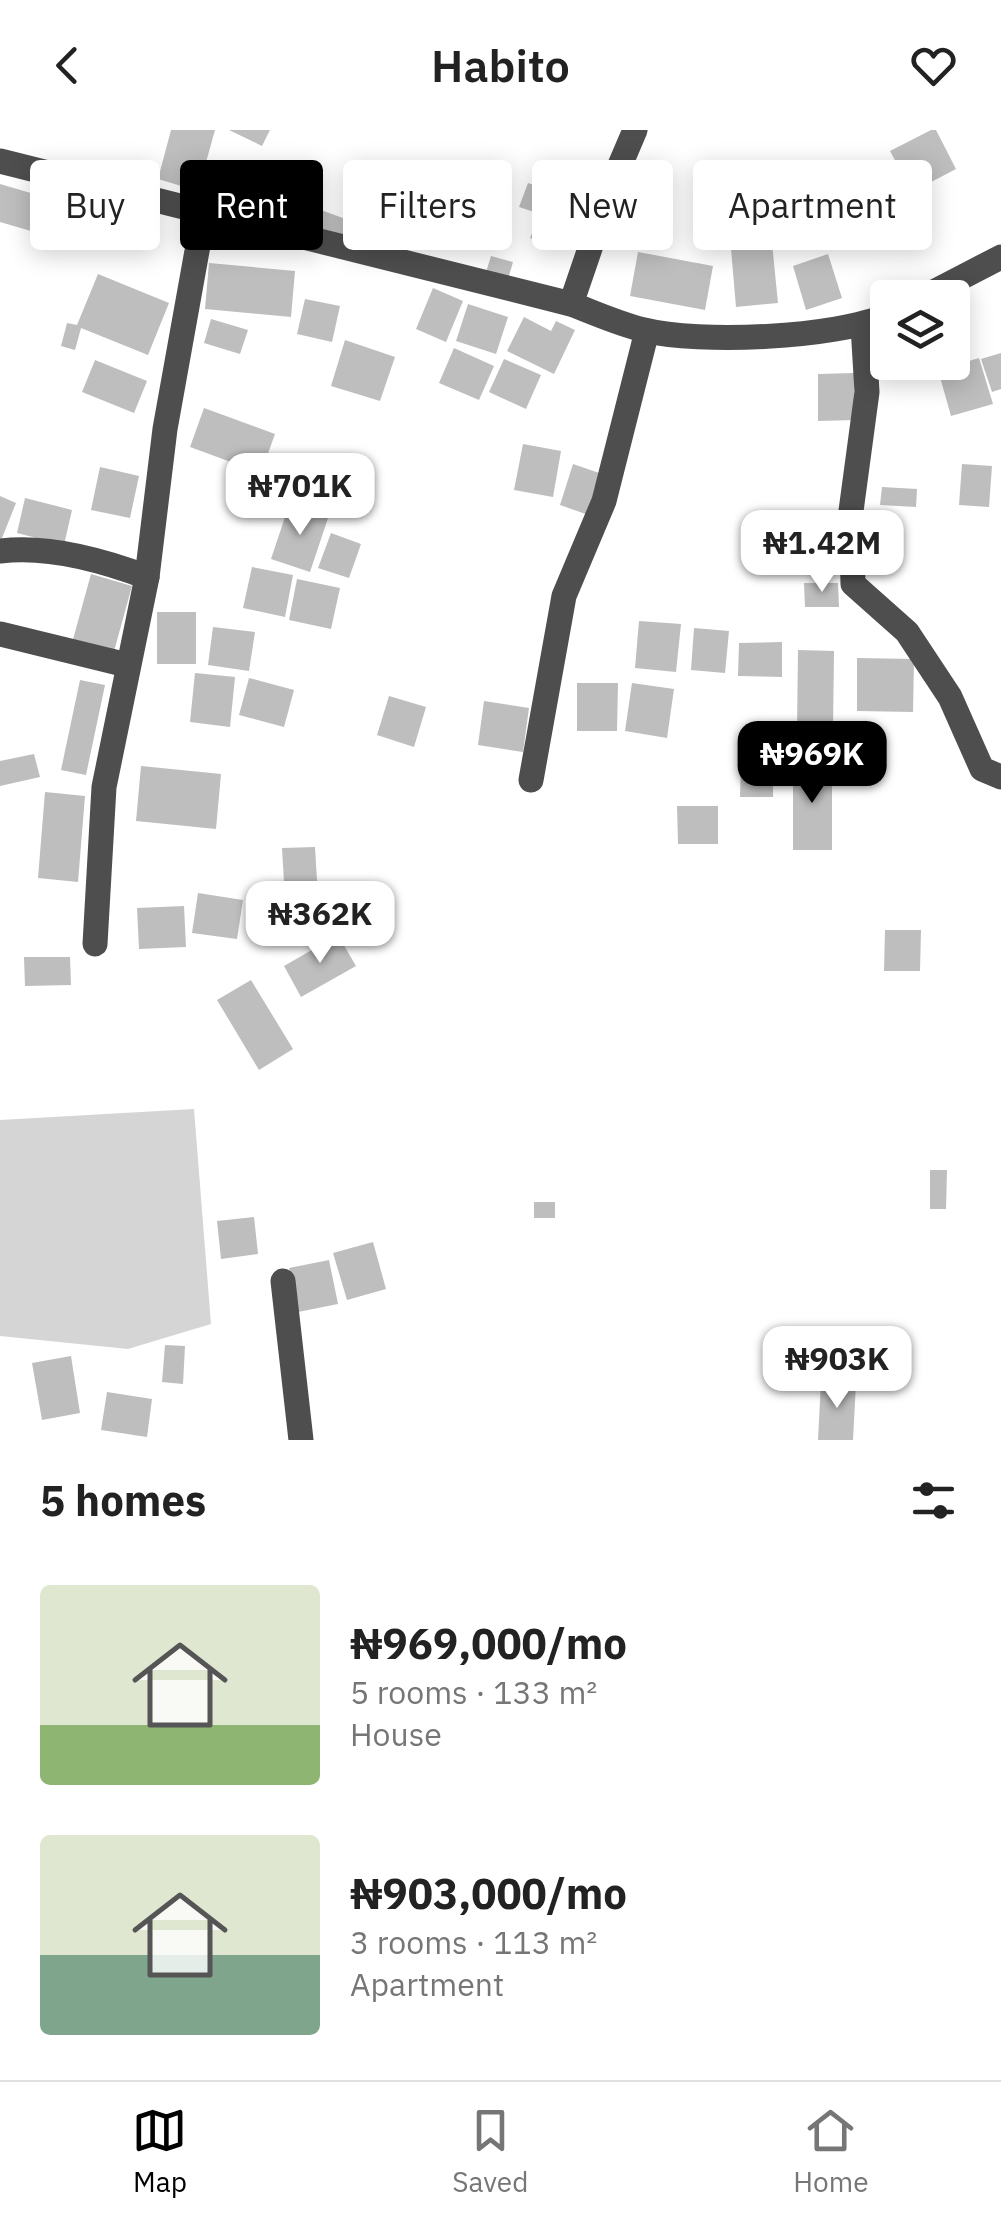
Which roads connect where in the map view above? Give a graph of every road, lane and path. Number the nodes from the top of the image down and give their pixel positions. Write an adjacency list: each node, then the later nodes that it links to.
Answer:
1 (636, 130): 8 (street)
2 (0, 161): 3 (street)
3 (180, 206)
4 (323, 242): 8 (street)
5 (197, 250): 13 (street)
6 (1001, 257): 7 (street)
7 (957, 280)
8 (572, 304): 11 (street)
9 (870, 323): 10 (street)
10 (863, 326): 11 (street); 16 (street)
11 (646, 331): 17 (street)
12 (0, 551): 13 (street)
13 (146, 577): 15 (street)
14 (0, 634): 15 (street)
15 (127, 665): 18 (street)
16 (1001, 777)
17 (531, 780)
18 (95, 944)
19 (283, 1281): 20 (street)
20 (302, 1440)

